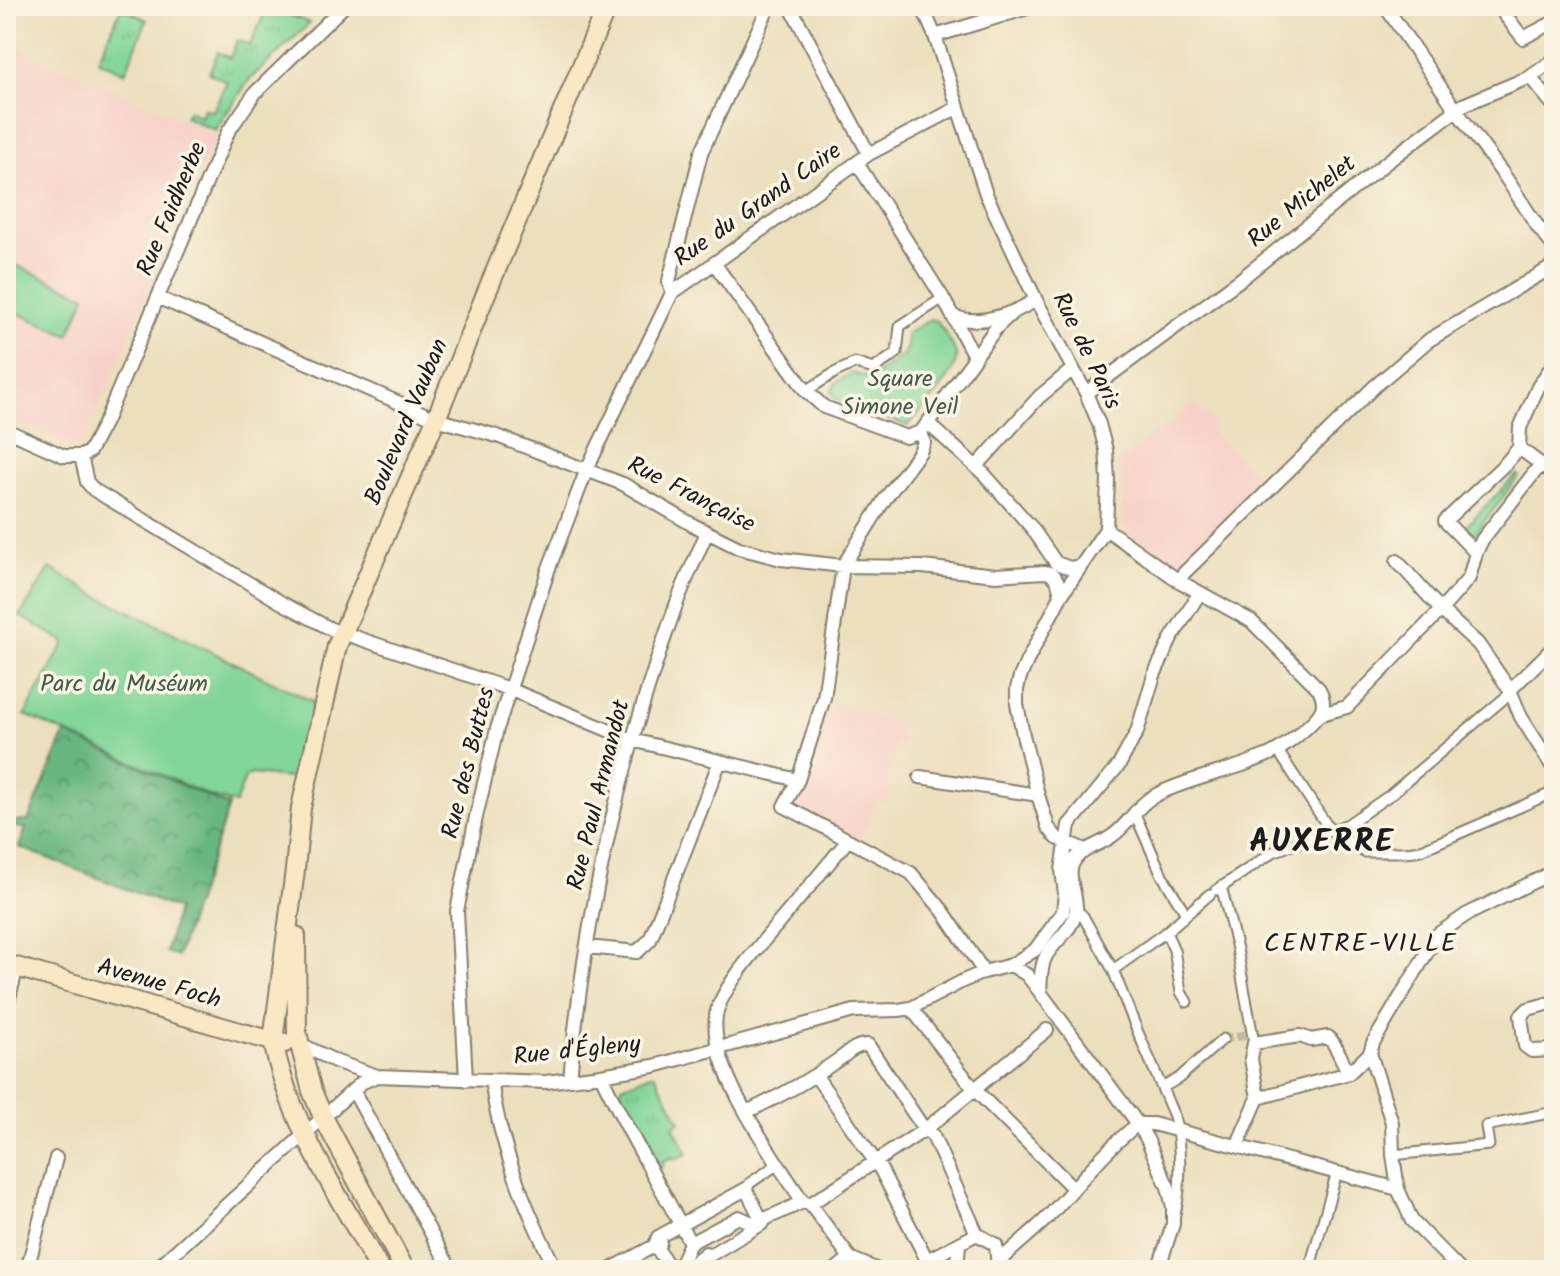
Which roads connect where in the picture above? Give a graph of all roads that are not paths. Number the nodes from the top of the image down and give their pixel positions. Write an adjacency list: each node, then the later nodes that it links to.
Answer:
1 (344, 6): 22 (street, Rue Faidherbe)
2 (607, 6): 32 (main road, Boulevard Vauban)
3 (769, 6): 21 (street)
4 (790, 6): 16 (street)
5 (922, 6): 10 (street, Rue de Paris)
6 (1034, 6): 10 (street)
7 (1385, 6): 15 (street)
8 (1498, 6): 9 (street)
9 (1554, 22)
10 (935, 36): 14 (street, Rue de Paris)
11 (1554, 60): 12 (street, Rue Michelet)
12 (1530, 77): 13 (street); 15 (street, Rue Michelet)
13 (1554, 106)
14 (957, 108): 16 (street, Rue du Grand Caire); 24 (street, Rue de Paris)
15 (1456, 110): 18 (street); 31 (street, Rue Michelet)
16 (869, 154): 17 (street, Rue du Grand Caire)
17 (857, 163): 19 (street, Rue du Grand Caire); 23 (street)
18 (1554, 247)
19 (714, 263): 21 (street, Rue du Grand Caire); 30 (street)
20 (1554, 266): 47 (street)
21 (672, 293): 39 (street, Rue du Grand Caire)
22 (159, 298): 32 (street, Rue Française); 36 (street, Rue Faidherbe)
23 (943, 298): 26 (street); 30 (street)
24 (1036, 300): 25 (street); 29 (street, Rue de Paris)
25 (1013, 312): 26 (street); 27 (street)
26 (953, 316): 27 (street)
27 (974, 356): 33 (street)
28 (1554, 363): 35 (street)
29 (1073, 369): 31 (street, Rue de Paris); 38 (street)
30 (806, 391): 33 (street)
31 (1086, 393): 41 (street, Rue de Paris)
32 (436, 419): 39 (street, Rue Française); 51 (main road, Boulevard Vauban)
33 (925, 428): 38 (street); 45 (street)
34 (6, 430): 36 (street)
35 (1519, 448): 37 (street); 43 (street)
36 (81, 456): 51 (street)
37 (1541, 464): 40 (street); 43 (street)
38 (976, 467): 46 (street)
39 (587, 469): 42 (street, Rue Française); 53 (street, Rue des Buttes)
40 (1554, 474)
41 (1106, 529): 46 (street); 47 (street)
42 (707, 532): 45 (street, Rue Française); 56 (street, Rue Paul Armandot)
43 (1476, 553): 50 (street)
44 (1397, 561): 50 (street)
45 (843, 566): 49 (street, Rue Française); 61 (street)
46 (1079, 566): 49 (street)
47 (1179, 581): 48 (street)
48 (1199, 594): 55 (street); 65 (street)
49 (1061, 596): 63 (street)
50 (1441, 610): 54 (street); 55 (street)
51 (342, 633): 53 (street); 70 (main road, Boulevard Vauban)
52 (1554, 647): 54 (street)
53 (509, 689): 56 (street); 99 (street, Rue des Buttes)
54 (1510, 690): 59 (street); 66 (street)
55 (1321, 714): 57 (street)
56 (632, 740): 58 (street); 76 (street, Rue Paul Armandot)
57 (1278, 751): 64 (street); 66 (street)
58 (720, 761): 61 (street); 76 (street)
59 (1554, 769)
60 (920, 777): 63 (street)
61 (798, 780): 67 (street)
62 (1554, 792): 66 (street)
63 (1038, 795): 68 (street)
64 (1135, 814): 69 (street); 74 (street)
65 (1072, 822): 68 (street); 69 (street)
66 (1330, 830): 72 (street)
67 (848, 840): 80 (street); 91 (street)
68 (1067, 842): 69 (street); 78 (street)
69 (1088, 849): 73 (street)
70 (295, 870): 88 (main road, Boulevard Vauban); 90 (main road, Boulevard Vauban)
71 (1554, 870): 93 (street)
72 (1216, 890): 74 (street); 89 (street)
73 (1076, 909): 79 (street); 81 (street)
74 (1186, 914): 75 (street)
75 (1166, 932): 79 (street); 82 (street)
76 (587, 947): 98 (street, Rue Paul Armandot)
77 (11, 965): 85 (street); 88 (main road, Avenue Foch)
78 (1011, 965): 80 (street); 81 (street)
79 (1113, 970): 101 (street)
80 (984, 972): 84 (street)
81 (1040, 992): 108 (street)
82 (1187, 1002)
83 (1554, 1002): 92 (street)
84 (911, 1008): 91 (street, Rue d'Égleny); 102 (street)
85 (6, 1009)
86 (1047, 1030): 102 (street)
87 (1223, 1039): 101 (street)
88 (273, 1041): 90 (main road, Avenue Foch); 111 (main road)
89 (1254, 1043): 94 (street); 104 (street)
90 (300, 1044): 96 (street, Rue d'Égleny); 107 (main road, Boulevard Vauban)
91 (717, 1048): 95 (street, Rue d'Égleny); 105 (street)
92 (1554, 1050)
93 (1370, 1053): 94 (street); 113 (street)
94 (1349, 1073): 104 (street)
95 (601, 1075): 98 (street, Rue d'Égleny); 124 (street)
96 (377, 1076): 99 (street, Rue d'Égleny); 103 (street)
97 (816, 1076): 105 (street); 109 (street); 115 (street)
98 (570, 1079): 100 (street, Rue d'Égleny)
99 (466, 1080): 100 (street, Rue d'Égleny)
100 (491, 1080): 139 (street)
101 (1162, 1088): 110 (street)
102 (974, 1089): 109 (street); 118 (street)
103 (353, 1090): 107 (street); 138 (street)
104 (1258, 1098): 112 (street)
105 (746, 1112): 116 (street)
106 (1554, 1112): 113 (street)
107 (323, 1117): 111 (street); 137 (main road, Boulevard Vauban)
108 (1138, 1124): 110 (street); 118 (street); 123 (street)
109 (926, 1129): 115 (street); 125 (street)
110 (1178, 1130): 112 (street); 123 (street)
111 (306, 1133): 135 (street); 136 (main road)
112 (1237, 1146): 117 (street)
113 (1393, 1155): 120 (street)
114 (56, 1158): 134 (street)
115 (876, 1162): 121 (street); 130 (street)
116 (778, 1164): 119 (street); 121 (street)
117 (1337, 1172): 120 (street); 145 (street)
118 (1073, 1188): 131 (street)
119 (746, 1189): 122 (street); 124 (street)
120 (1398, 1189): 146 (street)
121 (806, 1203): 122 (street); 129 (street)
122 (758, 1222): 126 (street); 133 (street)
123 (1173, 1224): 132 (street)
124 (682, 1227): 126 (street); 128 (street)
125 (977, 1234): 127 (street); 131 (street)
126 (690, 1243): 133 (street)
127 (959, 1244): 130 (street); 143 (street)
128 (655, 1245): 133 (street); 140 (street)
129 (850, 1258): 141 (street); 142 (street)
130 (929, 1265)
131 (998, 1266)
132 (1159, 1267): 144 (street)
133 (677, 1269)
134 (27, 1270)
135 (155, 1270)
136 (380, 1270)
137 (405, 1270)
138 (451, 1270)
139 (556, 1270)
140 (609, 1270)
141 (835, 1270)
142 (878, 1270)
143 (957, 1270)
144 (1180, 1270)
145 (1309, 1270)
146 (1460, 1270)

